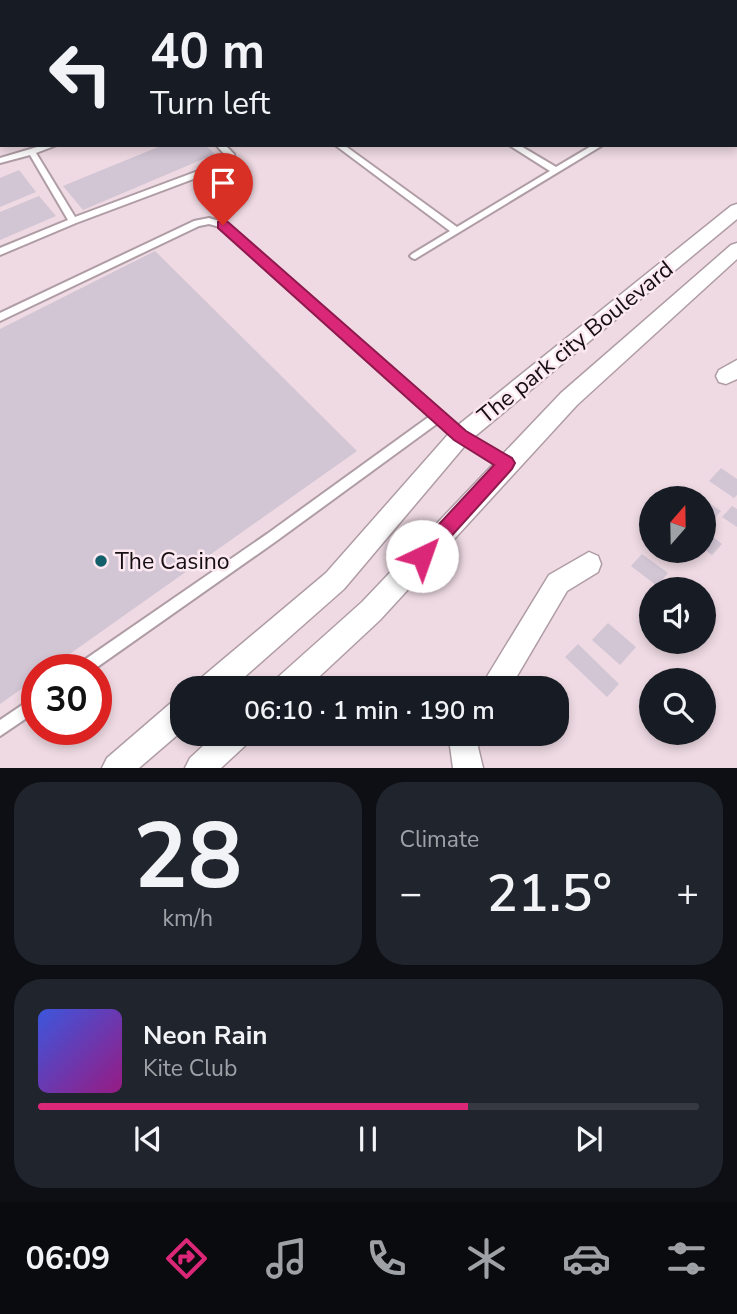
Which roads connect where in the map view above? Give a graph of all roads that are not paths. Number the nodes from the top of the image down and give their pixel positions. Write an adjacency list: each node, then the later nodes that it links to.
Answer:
1 (47, 147): 6 (lane)
2 (222, 147): 10 (lane)
3 (342, 147): 11 (lane)
4 (516, 147): 8 (lane)
5 (596, 147): 8 (lane)
6 (32, 152): 7 (lane); 10 (lane)
7 (0, 162)
8 (556, 171): 11 (lane)
9 (737, 210): 17 (street, The park city Boulevard)
10 (73, 221): 13 (lane)
11 (456, 231): 14 (lane)
12 (737, 249): 18 (street, The park city Boulevard)
13 (0, 252)
14 (415, 256)
15 (0, 317): 16 (lane)
16 (439, 416): 17 (lane); 20 (lane)
17 (460, 436): 18 (lane); 21 (street, The park city Boulevard)
18 (506, 463): 22 (street, The park city Boulevard)
19 (589, 564): 23 (street)
20 (105, 654)
21 (225, 676)
22 (300, 676)
23 (501, 676)
24 (21, 714): 26 (lane)
25 (170, 722): 29 (street)
26 (0, 729)
27 (224, 746): 30 (street)
28 (464, 746): 31 (street)
29 (117, 768)
30 (200, 768)
31 (468, 768)

